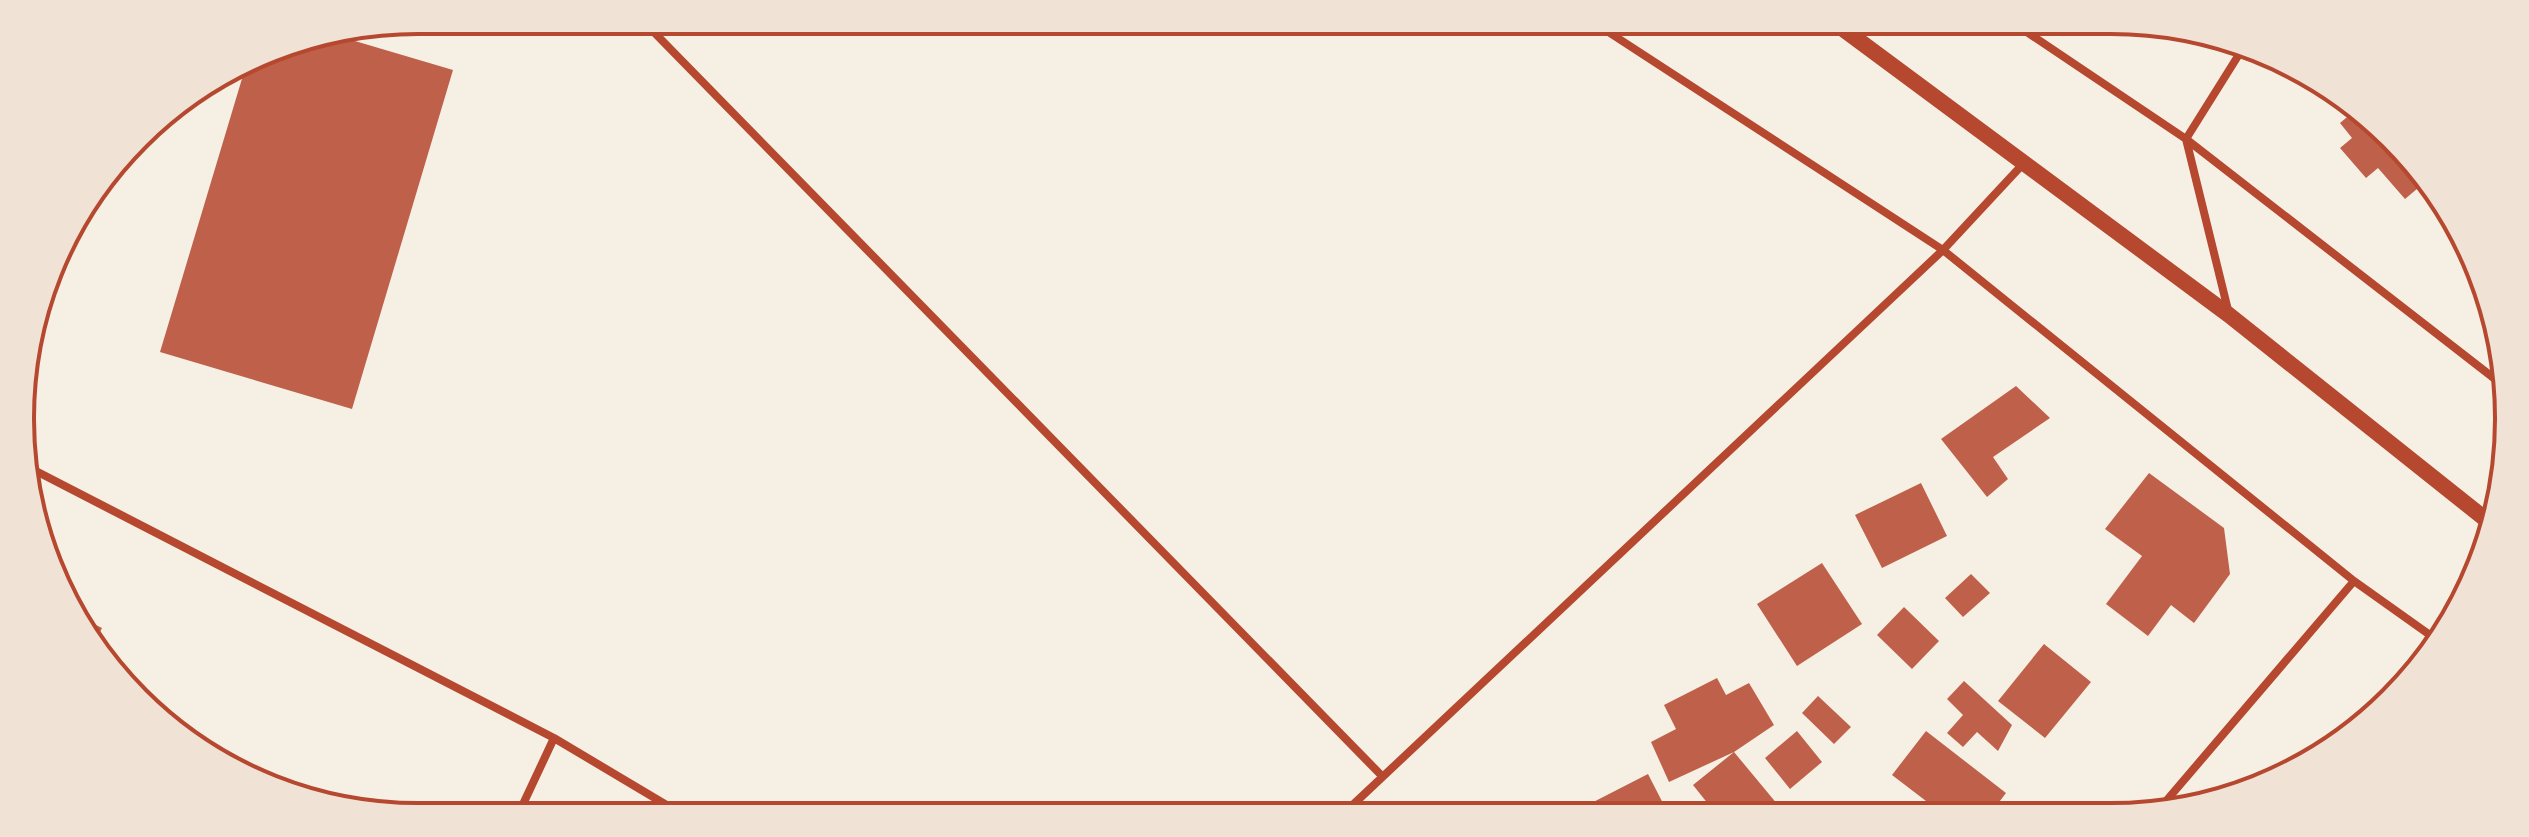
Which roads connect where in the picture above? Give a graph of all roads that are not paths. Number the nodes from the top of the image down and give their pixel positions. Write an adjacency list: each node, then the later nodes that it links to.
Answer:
1 (656, 34): 16 (street)
2 (1611, 34): 8 (street)
3 (1850, 34): 7 (main road)
4 (2030, 34): 6 (street)
5 (2238, 56): 6 (street)
6 (2186, 139): 9 (street); 10 (street)
7 (2023, 164): 8 (street); 9 (main road)
8 (1943, 250): 13 (street); 16 (street)
9 (2229, 315): 12 (main road)
10 (2493, 377)
11 (37, 472): 15 (street)
12 (2482, 517)
13 (2354, 581): 14 (street); 17 (street)
14 (2429, 634)
15 (554, 738): 18 (street); 19 (street)
16 (1382, 776): 20 (street)
17 (2168, 799)
18 (524, 803)
19 (663, 803)
20 (1354, 803)

